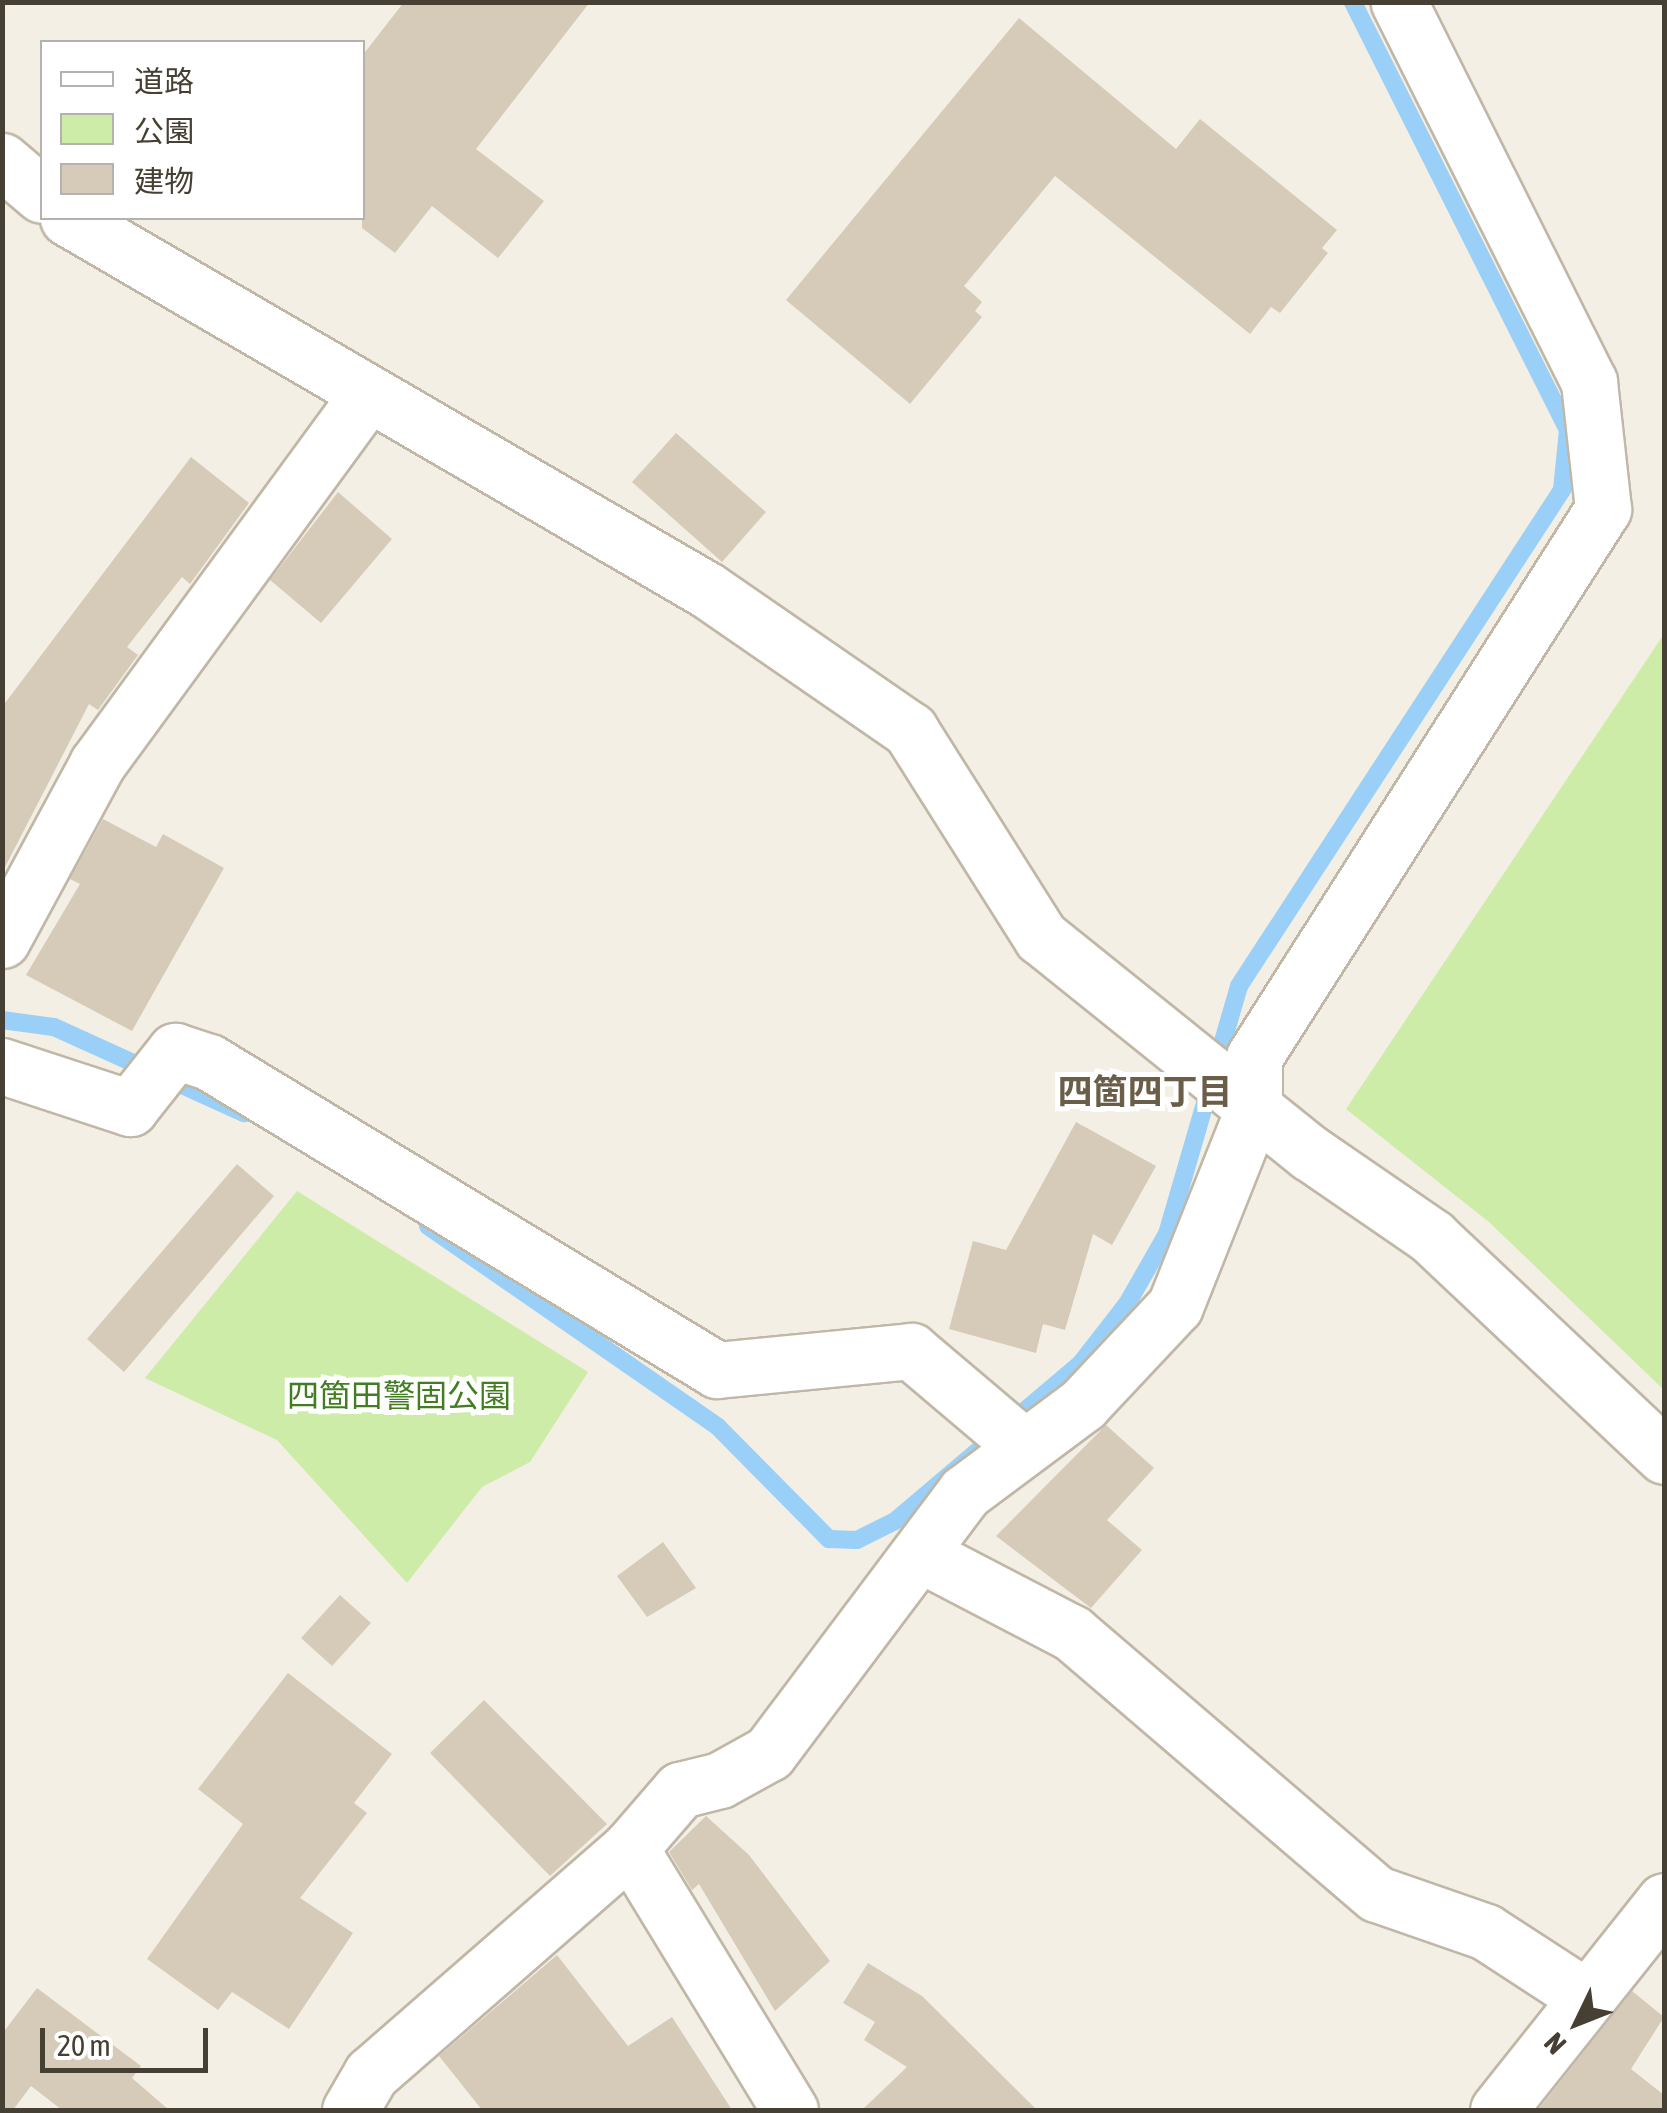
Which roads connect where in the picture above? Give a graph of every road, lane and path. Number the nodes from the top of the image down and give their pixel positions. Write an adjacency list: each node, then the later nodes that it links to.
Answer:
1 (1399, 2): 8 (street)
2 (2, 161): 3 (street)
3 (40, 194)
4 (71, 220): 5 (street)
5 (366, 395): 6 (street); 8 (street)
6 (2, 940)
7 (2, 1066): 9 (street)
8 (1243, 1099): 9 (street); 10 (street)
9 (1022, 1446): 11 (street)
10 (1664, 1456)
11 (922, 1555): 12 (street); 14 (street)
12 (630, 1848): 15 (street); 16 (street)
13 (1664, 1900): 14 (street)
14 (1586, 1998): 17 (street)
15 (350, 2110)
16 (790, 2110)
17 (1498, 2110)

